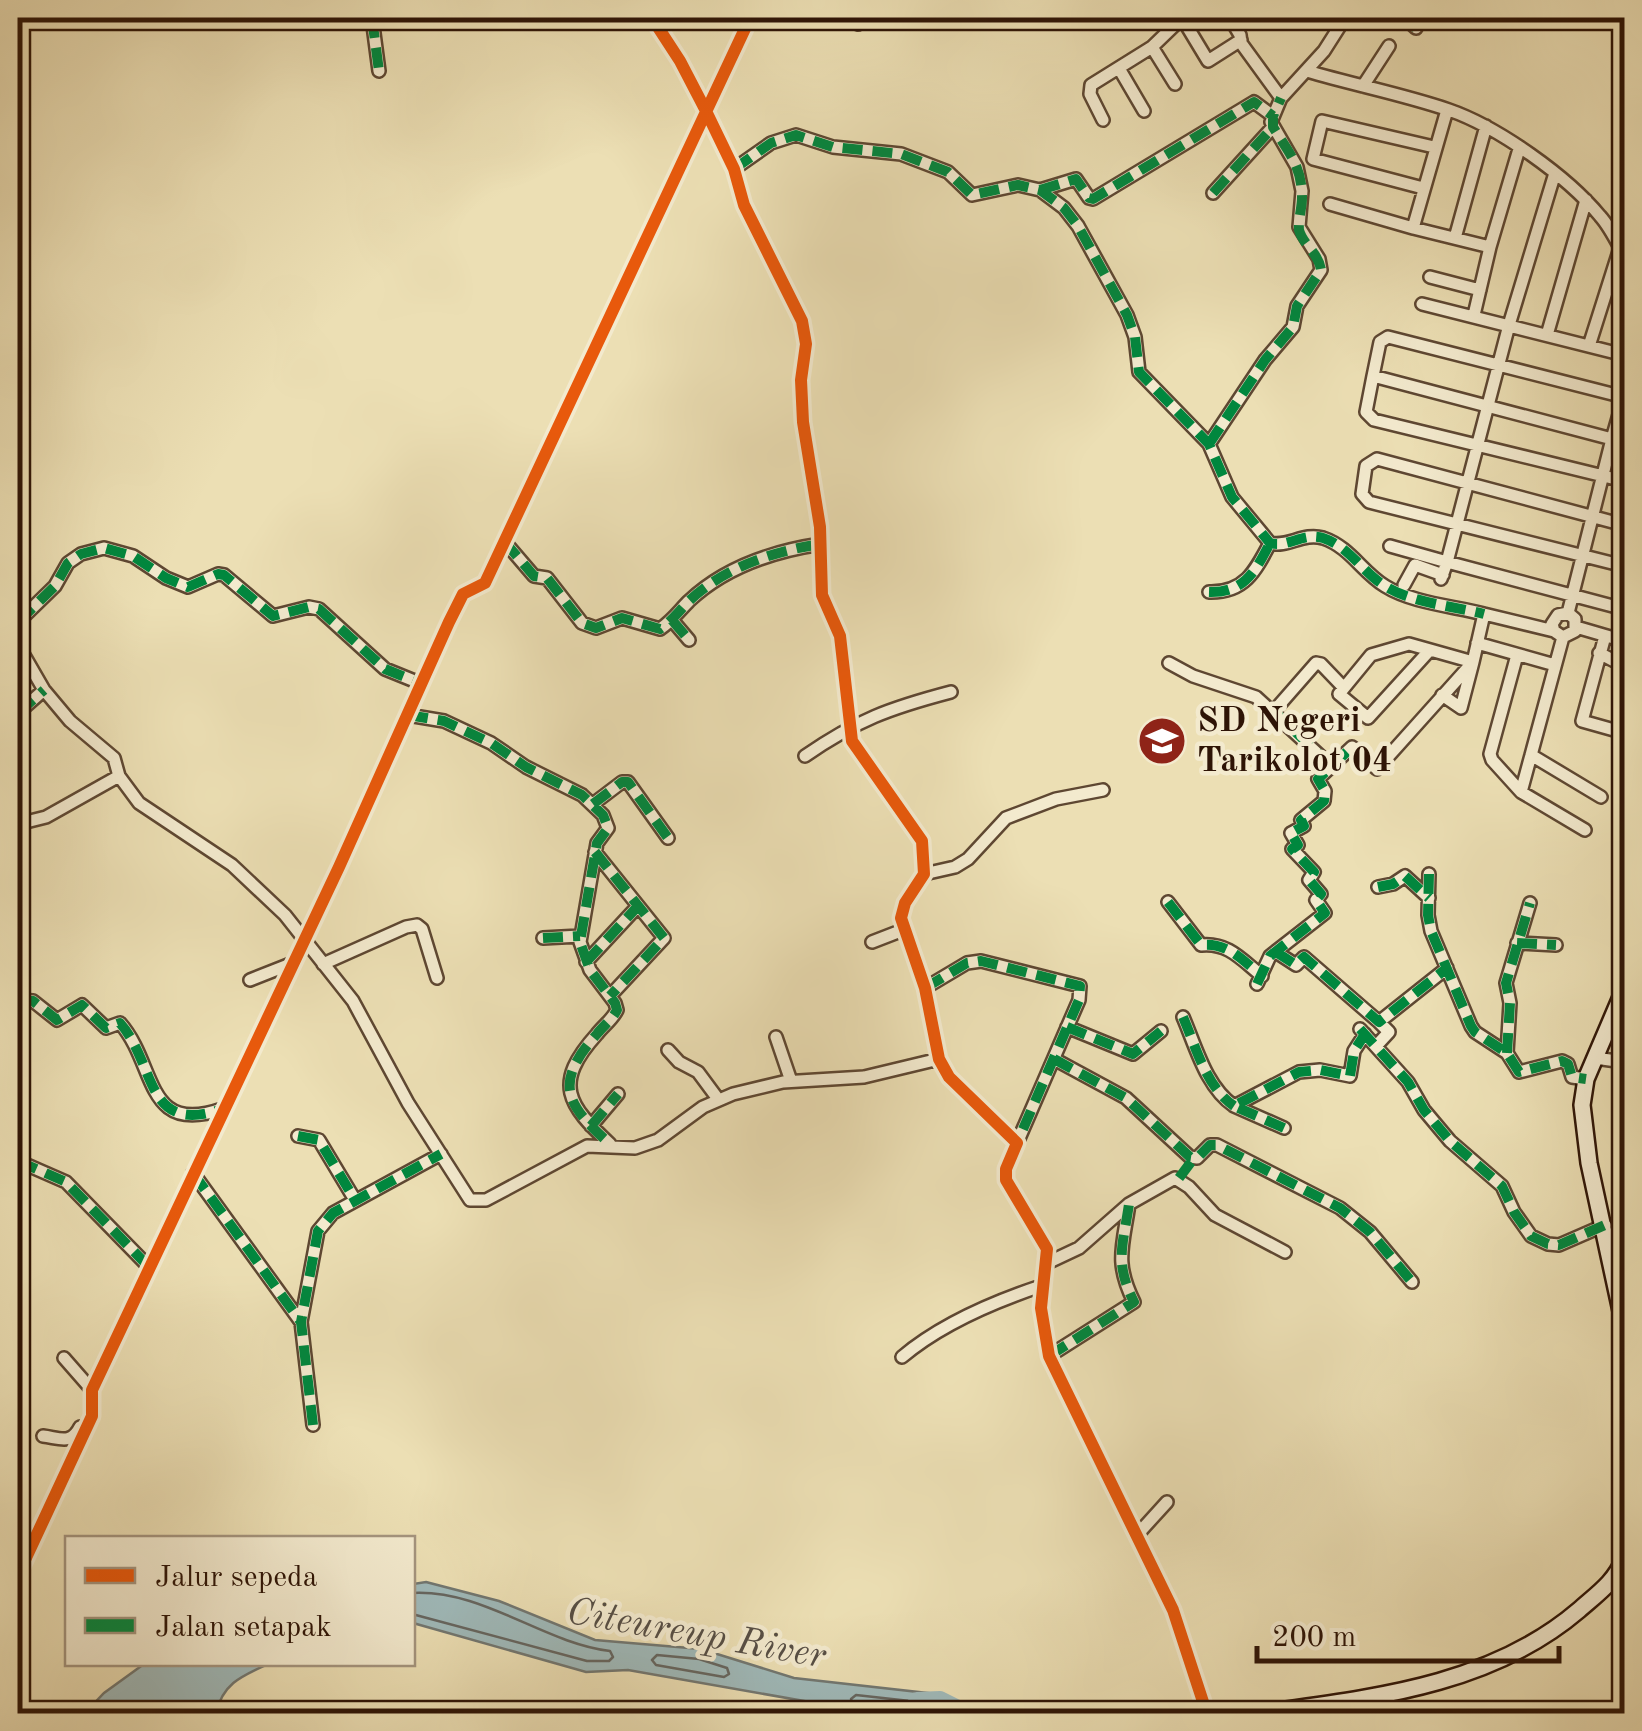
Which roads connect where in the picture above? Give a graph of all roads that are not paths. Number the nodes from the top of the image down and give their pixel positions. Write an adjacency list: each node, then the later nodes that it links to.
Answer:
1 (372, 18): 13 (street)
2 (652, 18): 19 (street)
3 (750, 18): 19 (street)
4 (1182, 18): 9 (street); 10 (street)
5 (1345, 18): 14 (street)
6 (1405, 18): 8 (street)
7 (1234, 19): 9 (street)
8 (1416, 28)
9 (1240, 40): 17 (street)
10 (1152, 46): 12 (street); 15 (street)
11 (1388, 46): 16 (street)
12 (1120, 70): 20 (street); 21 (street)
13 (378, 71)
14 (1307, 71): 16 (street); 17 (street)
15 (1175, 84)
16 (1363, 86): 18 (street)
17 (1282, 98): 22 (street)
18 (1447, 110): 23 (street); 24 (street)
19 (706, 111): 26 (street); 58 (street)
20 (1144, 111)
21 (1103, 120)
22 (1273, 122): 29 (street); 30 (street); 50 (street)
23 (1486, 126): 25 (street); 34 (street)
24 (1434, 147): 28 (street); 28 (street)
25 (1519, 150): 27 (street); 35 (street)
26 (734, 170): 29 (street); 59 (street)
27 (1555, 174): 31 (street); 41 (street)
28 (1422, 188): 33 (street)
29 (1040, 190): 50 (street)
30 (1212, 193)
31 (1586, 200): 36 (street); 42 (street)
32 (1330, 204): 33 (street)
33 (1413, 228): 34 (street)
34 (1455, 238): 35 (street)
35 (1490, 247): 38 (street)
36 (1622, 252): 43 (street)
37 (1430, 277): 38 (street)
38 (1480, 290): 40 (street)
39 (1422, 304): 40 (street)
40 (1474, 315): 41 (street)
41 (1509, 325): 42 (street); 45 (street)
42 (1547, 335): 43 (street)
43 (1589, 346): 44 (street)
44 (1624, 355)
45 (1499, 366): 46 (street); 47 (street); 48 (street)
46 (1373, 376): 48 (street); 51 (street)
47 (1624, 396): 49 (street)
48 (1488, 404): 49 (street); 51 (street)
49 (1618, 440): 52 (street)
50 (1208, 444): 60 (street)
51 (1477, 444): 52 (street); 54 (street)
52 (1601, 476): 53 (street); 55 (street)
53 (1624, 481)
54 (1467, 483): 55 (street); 56 (street); 56 (street)
55 (1592, 516): 57 (street); 62 (street)
56 (1457, 523): 62 (street); 64 (street)
57 (1624, 525)
58 (504, 541): 71 (street); 87 (street)
59 (821, 544): 71 (street); 96 (street)
60 (1270, 544): 66 (street); 70 (street)
61 (1390, 546): 64 (street)
62 (1582, 555): 63 (street); 67 (street)
63 (1624, 566)
64 (1444, 572): 65 (street); 67 (street)
65 (1404, 585)
66 (1209, 592)
67 (1573, 595): 68 (street); 69 (street)
68 (1624, 609)
69 (1568, 613): 73 (street); 74 (street)
70 (1484, 614): 74 (street); 78 (street)
71 (672, 620): 76 (street)
72 (18, 622): 87 (street)
73 (1576, 628): 74 (street); 75 (street)
74 (1559, 634): 85 (street)
75 (1604, 636): 77 (street); 81 (street)
76 (688, 640)
77 (1624, 641)
78 (1477, 644): 82 (street); 84 (street)
79 (18, 647): 89 (street)
80 (1429, 651): 84 (street); 88 (street); 88 (street)
81 (1599, 653): 86 (street); 95 (street)
82 (1516, 655): 85 (street); 102 (street)
83 (1170, 662): 92 (street)
84 (1472, 662): 91 (street); 91 (street)
85 (1555, 665): 97 (street)
86 (1624, 666)
87 (422, 684): 94 (street)
88 (1344, 688): 92 (street)
89 (44, 690): 93 (street); 100 (street)
90 (952, 692): 96 (street)
91 (1442, 696): 99 (street)
92 (1274, 710): 99 (street)
93 (18, 712)
94 (408, 715): 104 (street); 119 (street)
95 (1624, 723)
96 (849, 726): 98 (street); 109 (street)
97 (1531, 755): 102 (street); 103 (street)
98 (806, 756)
99 (1330, 766): 123 (street)
100 (119, 776): 105 (street); 119 (street)
101 (1103, 790): 109 (street)
102 (1521, 792): 106 (street)
103 (1601, 797)
104 (592, 804): 107 (street); 108 (street)
105 (18, 824)
106 (1585, 830)
107 (668, 838)
108 (596, 852): 115 (street); 117 (street)
109 (924, 874): 116 (street)
110 (1430, 874): 112 (street)
111 (1378, 887): 112 (street)
112 (1428, 898): 127 (street)
113 (1168, 902): 123 (street)
114 (1530, 902): 121 (street)
115 (638, 906): 124 (street); 132 (street)
116 (903, 930): 120 (street); 130 (street)
117 (580, 936): 118 (street); 124 (street)
118 (542, 938)
119 (304, 939): 125 (street); 126 (street)
120 (872, 942)
121 (1517, 943): 122 (street); 141 (street)
122 (1556, 945)
123 (1276, 952): 135 (street)
124 (586, 962): 132 (street)
125 (293, 963): 129 (street); 151 (street)
126 (323, 964): 128 (street); 157 (street)
127 (1447, 968): 135 (street); 141 (street)
128 (437, 978)
129 (250, 980)
130 (925, 988): 136 (street); 143 (street)
131 (1624, 990): 142 (main road)
132 (610, 996): 152 (street)
133 (18, 1000): 151 (street)
134 (1183, 1016): 150 (street)
135 (1380, 1022): 139 (street)
136 (1068, 1027): 137 (street); 144 (street)
137 (1161, 1031)
138 (776, 1037): 147 (street)
139 (1377, 1045): 150 (street); 164 (street)
140 (668, 1050): 149 (street)
141 (1507, 1053): 146 (street)
142 (1594, 1058): 145 (street); 146 (main road)
143 (938, 1059): 147 (street); 155 (street)
144 (1054, 1059): 155 (street); 158 (street)
145 (1624, 1062)
146 (1586, 1080): 164 (main road)
147 (792, 1081): 149 (street)
148 (618, 1094): 152 (street)
149 (718, 1099): 156 (street)
150 (1234, 1106): 153 (street)
151 (222, 1109): 160 (street)
152 (591, 1126): 156 (street)
153 (1284, 1128)
154 (298, 1136): 162 (street)
155 (1018, 1143): 166 (street)
156 (611, 1145): 157 (street)
157 (440, 1154): 162 (street)
158 (1194, 1158): 161 (street); 169 (street)
159 (18, 1162): 167 (street)
160 (193, 1174): 167 (street); 171 (street)
161 (1179, 1178): 163 (street); 165 (street)
162 (355, 1200): 171 (street)
163 (1130, 1204): 166 (street); 173 (street)
164 (1604, 1226): 168 (main road)
165 (1285, 1252)
166 (1045, 1264): 170 (street)
167 (150, 1268): 176 (street)
168 (1620, 1278): 172 (main road)
169 (1412, 1282)
170 (1040, 1286): 173 (street); 174 (street)
171 (301, 1322): 177 (street)
172 (1624, 1325)
173 (1049, 1356): 180 (street)
174 (902, 1357)
175 (64, 1358): 176 (street)
176 (92, 1395): 178 (street); 182 (street)
177 (313, 1425)
178 (43, 1436)
179 (1167, 1502): 180 (street)
180 (1137, 1534): 183 (street)
181 (1624, 1562): 184 (main road)
182 (18, 1575)
183 (1207, 1714)
184 (1256, 1714)

